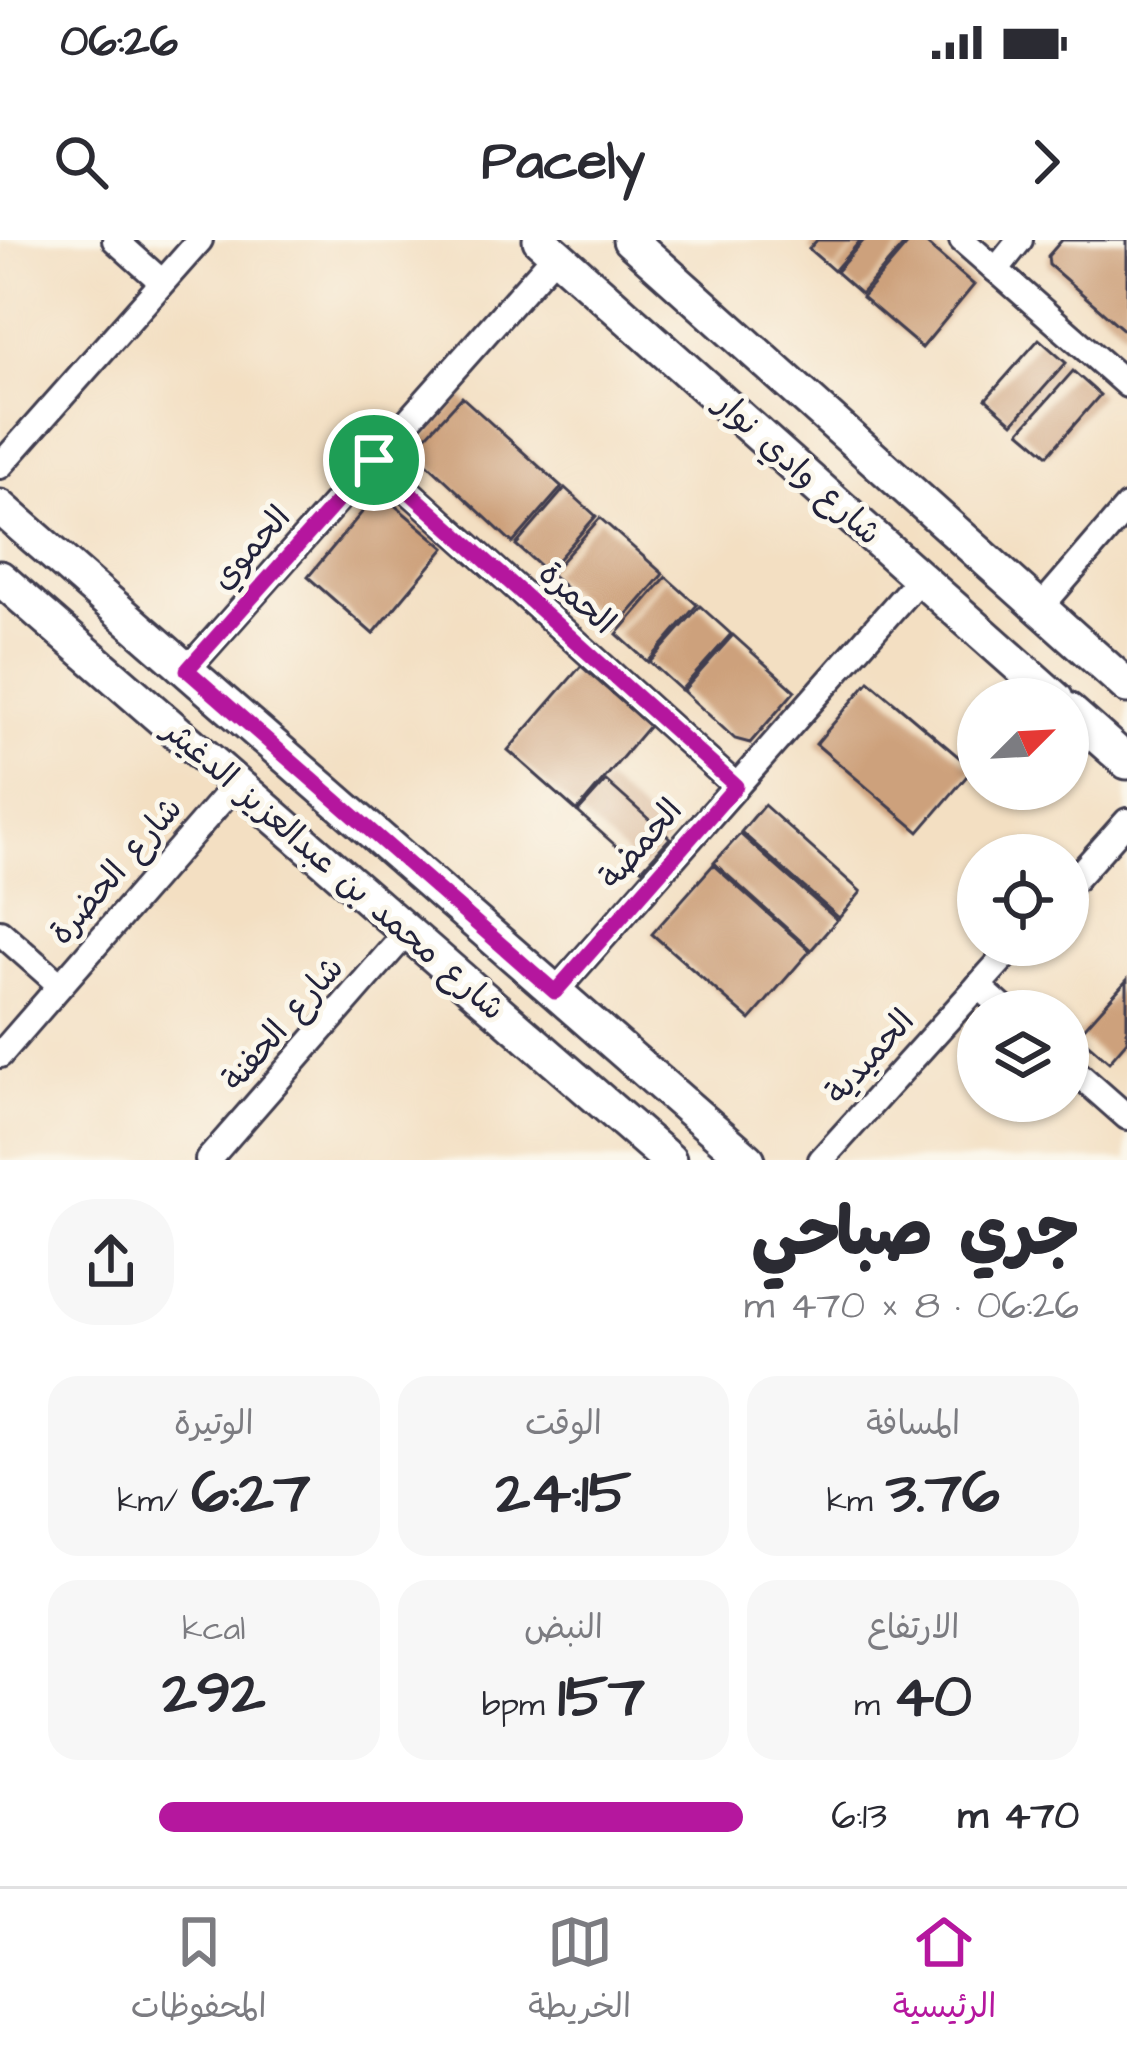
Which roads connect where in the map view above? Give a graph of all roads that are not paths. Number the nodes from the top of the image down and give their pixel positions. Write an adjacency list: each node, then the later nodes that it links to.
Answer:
1 (115, 240): 8 (street)
2 (200, 240): 8 (street)
3 (630, 240): 16 (street, شارع وادي نوار)
4 (962, 240): 7 (street)
5 (1020, 240): 7 (street)
6 (548, 247): 10 (street, الحموي); 15 (street, شارع وادي نوار)
7 (996, 270): 9 (street)
8 (162, 282): 11 (street)
9 (1127, 385)
10 (374, 460): 17 (street, الحموي); 24 (street, الحمرة)
11 (0, 466)
12 (0, 507): 17 (street, شارع محمد بن عبدالعزيز الدغيثر)
13 (1127, 507): 16 (street)
14 (0, 578): 23 (street, شارع محمد بن عبدالعزيز الدغيثر)
15 (920, 578): 18 (street, شارع وادي نوار); 24 (street, الحمضة)
16 (1040, 608): 19 (street, شارع وادي نوار)
17 (187, 670): 33 (street, شارع محمد بن عبدالعزيز الدغيثر)
18 (1032, 678)
19 (1123, 682): 20 (street)
20 (1089, 706)
21 (1089, 728): 22 (street)
22 (1127, 762)
23 (234, 786): 27 (street, شارع محمد بن عبدالعزيز الدغيثر); 30 (street, شارع الحضرة)
24 (736, 786): 33 (street, الحمضة)
25 (1127, 821): 26 (street)
26 (1089, 863)
27 (407, 931): 37 (street, شارع الحفنة); 39 (street, شارع محمد بن عبدالعزيز الدغيثر)
28 (0, 932): 30 (street)
29 (997, 966): 31 (street, الحميدية)
30 (60, 986): 34 (street, شارع الحضرة)
31 (978, 986): 32 (street); 41 (street, الحميدية)
32 (982, 990)
33 (555, 992): 40 (street, شارع محمد بن عبدالعزيز الدغيثر)
34 (0, 1054)
35 (1089, 1084): 36 (street)
36 (1127, 1117)
37 (216, 1151): 38 (street)
38 (244, 1160)
39 (669, 1160)
40 (748, 1160)
41 (821, 1160)

